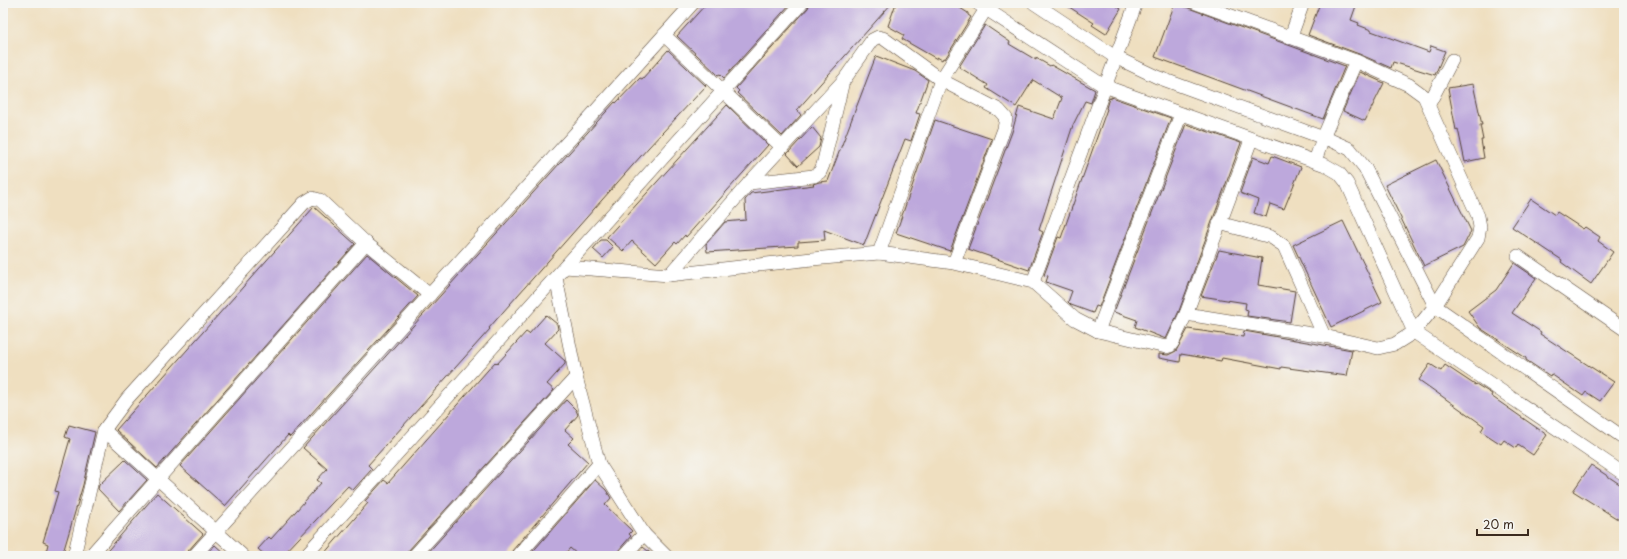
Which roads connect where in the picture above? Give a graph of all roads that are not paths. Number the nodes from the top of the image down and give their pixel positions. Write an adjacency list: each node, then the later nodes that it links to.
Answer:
1 (693, 3): 9 (street)
2 (802, 3): 17 (street)
3 (1034, 3): 11 (street)
4 (1136, 3): 11 (street)
5 (1196, 3): 8 (street)
6 (1303, 3): 10 (street)
7 (981, 6): 15 (street); 16 (street)
8 (1215, 6): 10 (street)
9 (664, 34): 17 (street); 34 (street)
10 (1291, 36): 13 (street)
11 (1115, 57): 16 (street); 20 (street)
12 (1452, 60): 18 (street)
13 (1356, 61): 18 (street); 20 (street)
14 (844, 80): 15 (street); 22 (street); 24 (street)
15 (941, 80): 27 (street); 29 (street)
16 (1104, 86): 19 (street); 33 (street)
17 (723, 90): 22 (street); 30 (street)
18 (1429, 104): 35 (street)
19 (1181, 114): 21 (street); 38 (street)
20 (1323, 138): 23 (street); 35 (street)
21 (1251, 140): 23 (street); 25 (street)
22 (782, 147): 24 (street)
23 (1315, 162): 39 (street)
24 (749, 183): 31 (street)
25 (1219, 222): 36 (street); 40 (street)
26 (366, 243): 34 (street); 42 (street); 46 (street)
27 (879, 253): 29 (street); 31 (street)
28 (1518, 256): 37 (street)
29 (954, 263): 33 (street)
30 (565, 267): 31 (street); 32 (street)
31 (670, 275)
32 (556, 278): 41 (street); 53 (street)
33 (1033, 282): 38 (street)
34 (430, 295): 47 (street)
35 (1439, 310): 39 (street); 43 (street)
36 (1186, 314): 38 (street); 40 (street)
37 (1624, 330)
38 (1098, 331)
39 (1414, 332): 40 (street); 45 (street)
40 (1324, 336)
41 (576, 377): 44 (street); 54 (street)
42 (104, 430): 46 (street); 49 (street)
43 (1624, 438)
44 (599, 464): 48 (street); 55 (street)
45 (1624, 474)
46 (158, 479): 47 (street); 50 (street)
47 (216, 532): 51 (street); 52 (street)
48 (644, 534): 56 (street); 57 (street)
49 (74, 556)
50 (90, 556)
51 (194, 556)
52 (243, 556)
53 (305, 556)
54 (414, 556)
55 (518, 556)
56 (624, 556)
57 (666, 556)

